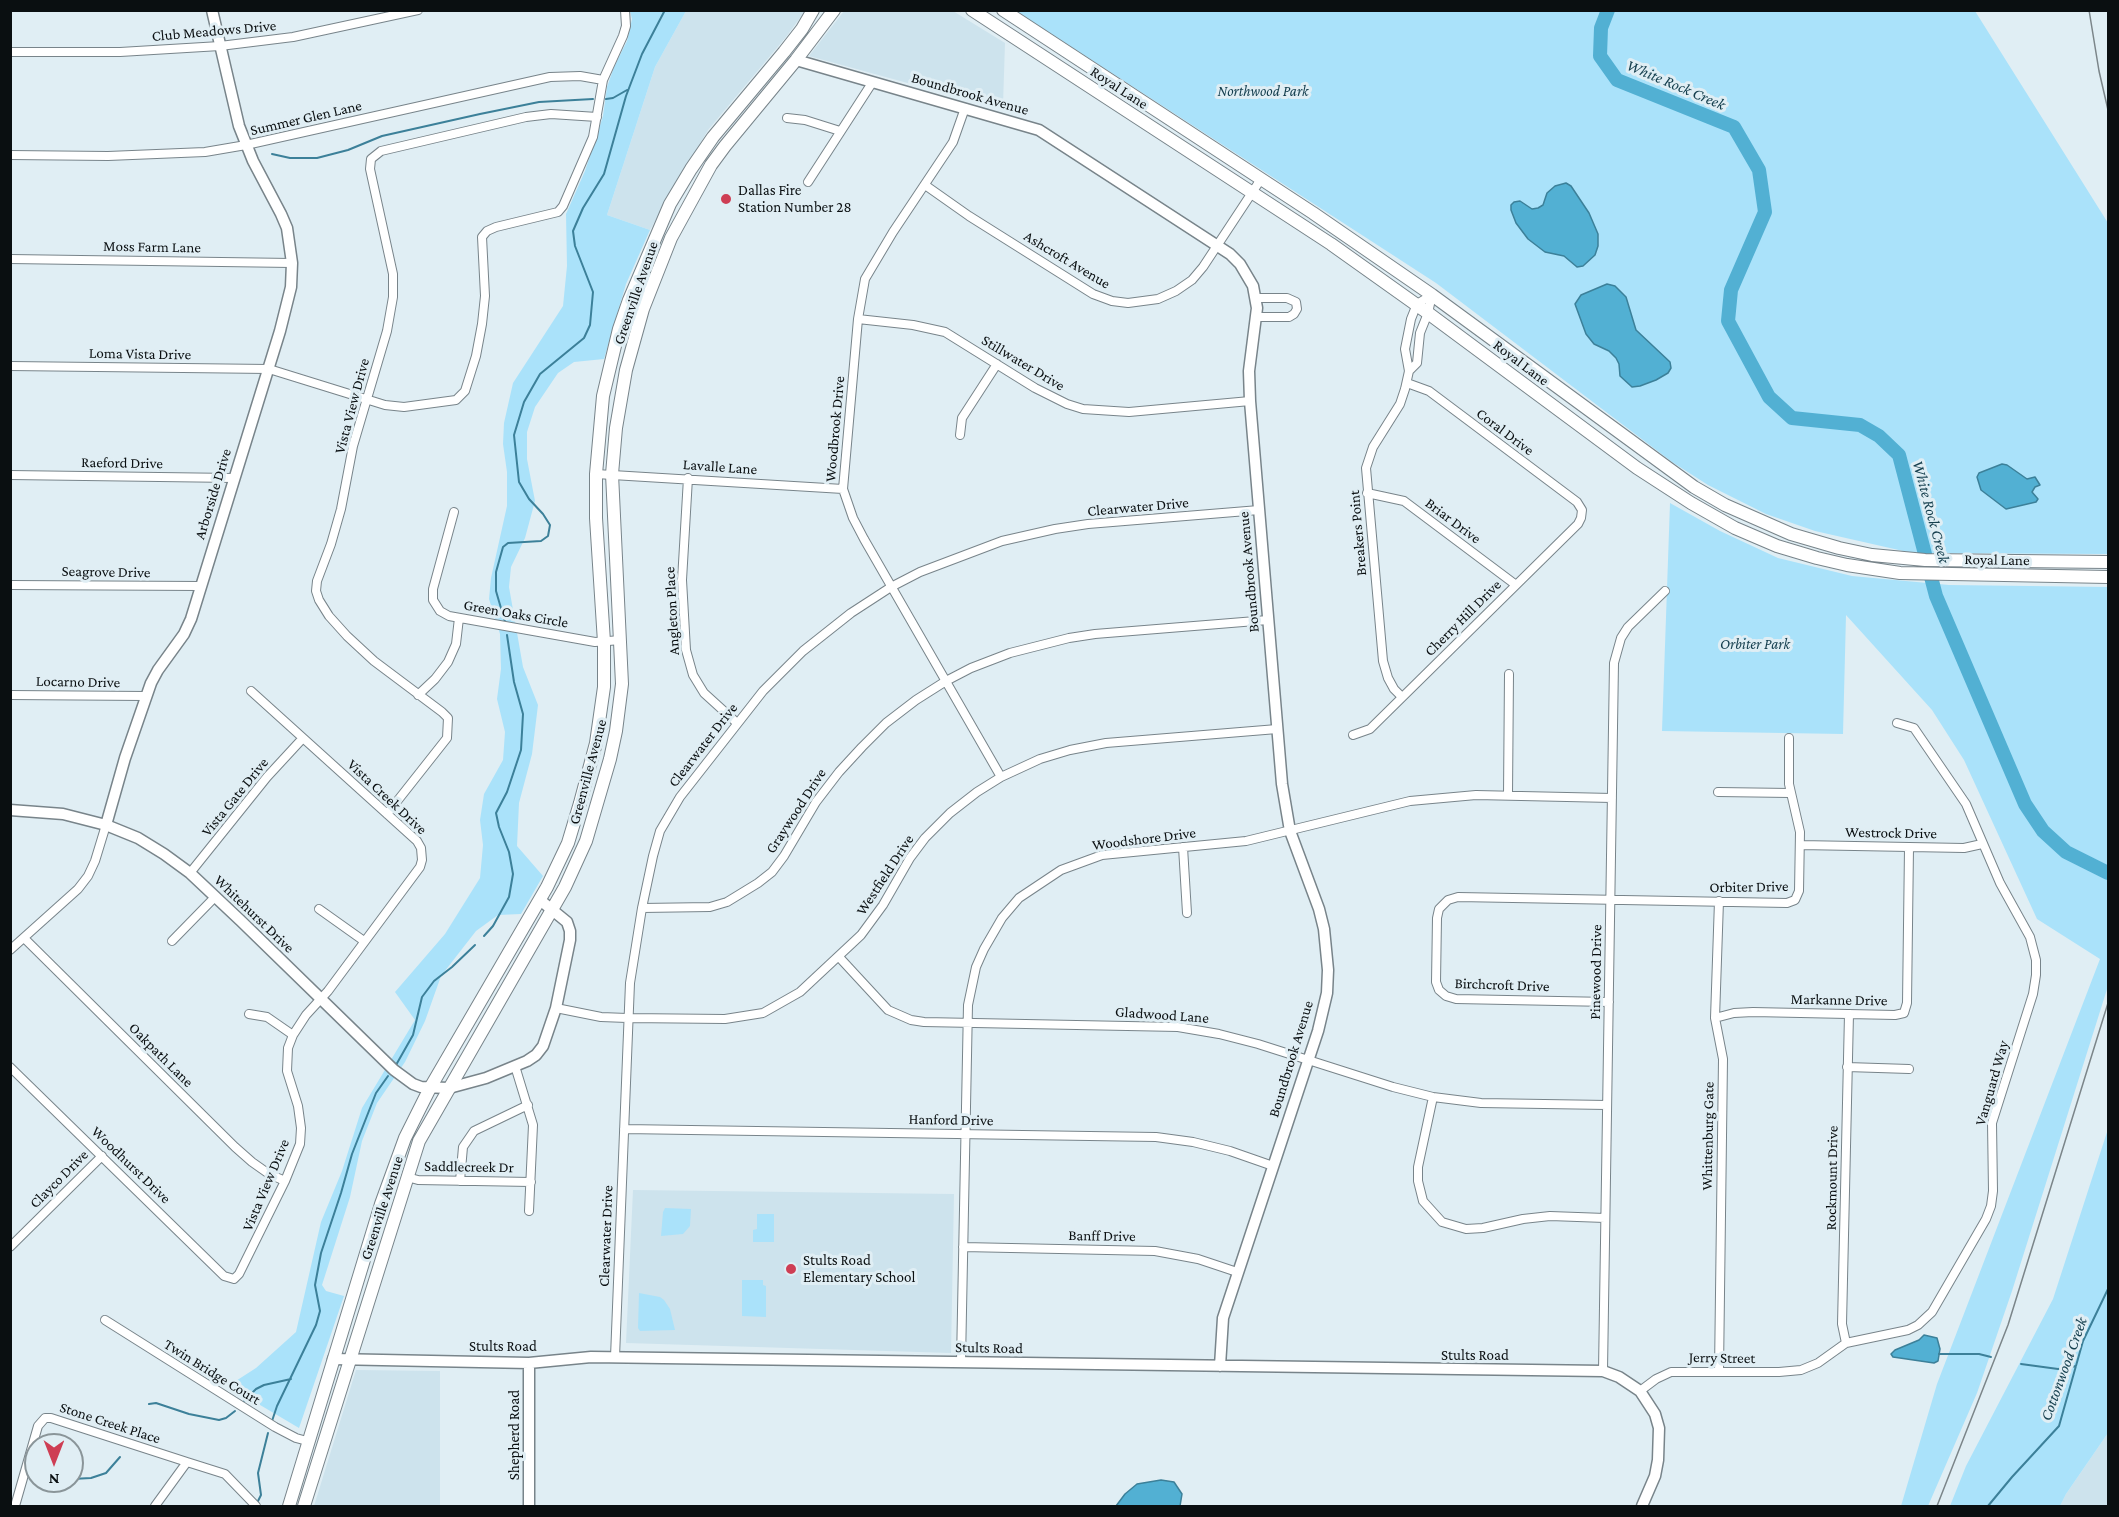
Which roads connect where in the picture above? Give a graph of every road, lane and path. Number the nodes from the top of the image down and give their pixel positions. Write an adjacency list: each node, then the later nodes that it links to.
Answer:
1 (212, 10): 8 (street, Arborside Drive)
2 (417, 10): 8 (street, Club Meadows Drive)
3 (626, 10): 12 (street)
4 (813, 10): 10 (main road, Greenville Avenue)
5 (834, 10): 11 (main road, Greenville Avenue)
6 (972, 10): 25 (main road, Royal Lane)
7 (1003, 10): 22 (main road, Royal Lane)
8 (220, 46): 9 (street, Club Meadows Drive); 19 (street, Arborside Drive)
9 (10, 52)
10 (784, 52): 11 (street, Boundbrook Avenue); 18 (main road, Greenville Avenue)
11 (796, 60): 13 (street, Boundbrook Avenue); 20 (main road, Greenville Avenue)
12 (603, 80): 15 (street); 19 (street, Summer Glen Lane)
13 (872, 83): 14 (street, Boundbrook Avenue); 17 (street)
14 (965, 108): 24 (street, Woodbrook Drive); 28 (street, Boundbrook Avenue)
15 (597, 117): 44 (street, Loma Vista Drive); 44 (street, Vista View Drive)
16 (787, 118): 17 (street)
17 (840, 130): 23 (street)
18 (713, 137): 20 (main road); 26 (main road, Greenville Avenue)
19 (246, 145): 21 (street, Summer Glen Lane); 30 (street, Arborside Drive)
20 (725, 146): 27 (main road, Greenville Avenue)
21 (10, 155)
22 (1261, 179): 25 (street, Ashcroft Avenue); 33 (main road, Royal Lane)
23 (808, 182)
24 (925, 185): 28 (street, Ashcroft Avenue); 38 (street, Woodbrook Drive)
25 (1252, 193): 28 (street, Ashcroft Avenue); 35 (main road, Royal Lane)
26 (670, 204): 27 (main road); 31 (main road, Greenville Avenue)
27 (684, 212): 32 (main road, Greenville Avenue)
28 (1217, 246): 34 (street, Boundbrook Avenue)
29 (10, 259): 30 (street, Moss Farm Lane)
30 (292, 262): 41 (street, Arborside Drive)
31 (637, 279): 32 (main road); 47 (main road, Greenville Avenue)
32 (652, 285): 48 (main road, Greenville Avenue)
33 (1432, 295): 35 (street); 36 (street, Breakers Point); 54 (main road, Royal Lane)
34 (1256, 298): 37 (street, Boundbrook Avenue); 37 (street)
35 (1417, 304): 36 (main road, Royal Lane); 42 (street, Breakers Point)
36 (1428, 312): 42 (street, Breakers Point); 58 (main road, Royal Lane)
37 (1256, 317): 45 (street, Boundbrook Avenue)
38 (858, 319): 39 (street, Stillwater Drive); 52 (street, Woodbrook Drive)
39 (997, 364): 45 (street, Stillwater Drive); 46 (street)
40 (10, 366): 41 (street, Loma Vista Drive)
41 (269, 369): 44 (street, Loma Vista Drive); 50 (street, Arborside Drive)
42 (1409, 371): 43 (street, Breakers Point)
43 (1407, 383): 53 (street, Breakers Point); 56 (street, Coral Drive)
44 (367, 399): 74 (street, Vista View Drive)
45 (1250, 401): 55 (street, Boundbrook Avenue)
46 (960, 435)
47 (596, 474): 48 (street, Lavalle Lane); 69 (main road, Greenville Avenue)
48 (612, 474): 51 (street, Lavalle Lane); 68 (main road, Greenville Avenue)
49 (10, 475): 50 (street, Raeford Drive)
50 (234, 478): 63 (street, Arborside Drive)
51 (688, 478): 52 (street, Lavalle Lane); 77 (street, Angleton Place)
52 (843, 489): 64 (street, Woodbrook Drive)
53 (1367, 493): 62 (street, Briar Drive); 76 (street, Breakers Point)
54 (1725, 505): 58 (main road); 59 (main road, Royal Lane)
55 (1259, 510): 64 (street, Clearwater Drive); 67 (street, Boundbrook Avenue)
56 (1582, 510): 62 (street, Cherry Hill Drive)
57 (454, 512): 66 (street, Green Oaks Circle)
58 (1717, 519): 60 (main road, Royal Lane)
59 (2109, 562)
60 (2109, 577)
61 (10, 585): 63 (street, Seagrove Drive)
62 (1516, 585): 76 (street, Cherry Hill Drive)
63 (200, 586): 75 (street, Arborside Drive)
64 (891, 587): 71 (street, Woodbrook Drive); 77 (street, Clearwater Drive)
65 (1665, 591): 87 (street, Pinewood Drive)
66 (459, 618): 69 (street, Green Oaks Circle); 74 (street)
67 (1268, 620): 71 (street, Graywood Drive); 79 (street, Boundbrook Avenue)
68 (621, 640): 69 (street, Green Oaks Circle); 101 (main road, Greenville Avenue)
69 (604, 642): 98 (main road, Greenville Avenue)
70 (1509, 674): 86 (street)
71 (946, 681): 83 (street, Woodbrook Drive); 102 (street, Graywood Drive)
72 (251, 691): 81 (street, Vista Creek Drive)
73 (10, 695): 75 (street, Locarno Drive)
74 (418, 695): 89 (street, Vista View Drive)
75 (145, 696): 90 (street, Arborside Drive)
76 (1402, 697): 80 (street, Cherry Hill Drive)
77 (737, 723): 102 (street, Clearwater Drive)
78 (1897, 723): 92 (street, Vanguard Way)
79 (1277, 729): 83 (street, Westfield Drive); 91 (street, Boundbrook Avenue)
80 (1353, 735)
81 (303, 738): 89 (street, Vista Creek Drive); 96 (street, Vista Gate Drive)
82 (1789, 738): 85 (street, Orbiter Drive)
83 (1001, 777): 109 (street, Westfield Drive)
84 (1718, 792): 85 (street)
85 (1790, 793): 93 (street, Orbiter Drive)
86 (1508, 795): 87 (street, Woodshore Drive); 91 (street, Woodshore Drive)
87 (1612, 798): 99 (street, Pinewood Drive)
88 (10, 810): 90 (street, Whitehurst Drive)
89 (387, 814): 107 (street, Vista Creek Drive)
90 (106, 825): 96 (street, Whitehurst Drive); 105 (street, Arborside Drive)
91 (1290, 831): 94 (street, Woodshore Drive); 119 (street, Boundbrook Avenue)
92 (1982, 844): 95 (street, Westrock Drive); 144 (street, Vanguard Way)
93 (1800, 845): 95 (street, Westrock Drive); 100 (street, Orbiter Drive)
94 (1183, 847): 104 (street); 117 (street, Woodshore Drive)
95 (1909, 848): 114 (street, Markanne Drive)
96 (190, 873): 97 (street, Whitehurst Drive)
97 (215, 897): 106 (street); 110 (street, Whitehurst Drive)
98 (540, 900): 101 (street, Whitehurst Drive); 124 (main road, Greenville Avenue)
99 (1610, 900): 100 (street, Orbiter Drive); 111 (street, Pinewood Drive); 111 (street, Birchcroft Drive)
100 (1719, 902): 116 (street, Whittenburg Gate)
101 (551, 908): 112 (street, Whitehurst Drive); 125 (main road, Greenville Avenue)
102 (642, 908): 115 (street, Clearwater Drive)
103 (319, 909): 107 (street)
104 (1187, 913)
105 (24, 938): 108 (street, Arborside Drive); 134 (street, Oakpath Lane)
106 (172, 941)
107 (364, 941): 110 (street, Vista Creek Drive)
108 (10, 950)
109 (838, 957): 115 (street, Westfield Drive); 117 (street, Gladwood Lane)
110 (321, 999): 118 (street, Vista View Drive); 124 (street, Whitehurst Drive)
111 (1609, 1002): 128 (street, Pinewood Drive)
112 (556, 1008): 115 (street, Westfield Drive); 120 (street, Whitehurst Drive)
113 (249, 1014): 118 (street)
114 (1849, 1014): 116 (street, Markanne Drive); 122 (street, Rockmount Drive)
115 (627, 1018): 129 (street, Clearwater Drive)
116 (1715, 1018): 152 (street, Whittenburg Gate)
117 (967, 1022): 119 (street, Gladwood Lane); 130 (street, Woodshore Drive)
118 (293, 1035): 134 (street, Vista View Drive)
119 (1308, 1059): 126 (street, Gladwood Lane); 132 (street, Boundbrook Avenue)
120 (515, 1066): 125 (street, Whitehurst Drive); 127 (street)
121 (10, 1067): 131 (street, Woodhurst Drive)
122 (1847, 1067): 123 (street); 144 (street, Rockmount Drive)
123 (1909, 1069)
124 (430, 1088): 125 (street, Whitehurst Drive); 146 (main road, Greenville Avenue)
125 (449, 1088): 133 (main road, Greenville Avenue)
126 (1433, 1098): 128 (street, Gladwood Lane); 138 (street)
127 (528, 1105): 135 (street); 136 (street)
128 (1607, 1105): 138 (street, Pinewood Drive)
129 (624, 1129): 130 (street, Hanford Drive); 145 (street, Clearwater Drive)
130 (965, 1134): 132 (street, Hanford Drive); 140 (street, Woodshore Drive)
131 (102, 1156): 139 (street, Clayco Drive); 142 (street, Woodhurst Drive)
132 (1274, 1166): 141 (street, Boundbrook Avenue)
133 (407, 1177): 135 (street, Saddlecreek Dr); 147 (main road, Greenville Avenue)
134 (285, 1181): 142 (street, Vista View Drive)
135 (460, 1181): 136 (street, Saddlecreek Dr)
136 (531, 1182): 137 (street)
137 (529, 1211)
138 (1605, 1218): 151 (street, Pinewood Drive)
139 (10, 1247)
140 (963, 1247): 141 (street, Banff Drive); 148 (street, Woodshore Drive)
141 (1237, 1272): 150 (street, Boundbrook Avenue)
142 (234, 1279)
143 (105, 1320): 155 (street, Twin Bridge Court)
144 (1846, 1343): 153 (street, Vanguard Way)
145 (615, 1357): 148 (street, Stults Road); 149 (street, Stults Road)
146 (333, 1359): 147 (street, Stults Road); 155 (main road, Greenville Avenue)
147 (349, 1359): 149 (street, Stults Road); 161 (main road, Greenville Avenue)
148 (961, 1362): 150 (street, Stults Road)
149 (529, 1363): 162 (street, Shepherd Road)
150 (1220, 1366): 151 (street, Stults Road)
151 (1603, 1371): 154 (street, Stults Road)
152 (1719, 1371): 153 (street, Jerry Street); 154 (street, Jerry Street)
153 (1779, 1372)
154 (1640, 1391): 163 (street, Stults Road)
155 (308, 1441): 160 (main road, Greenville Avenue)
156 (187, 1462): 157 (street, Stone Creek Place); 158 (street); 159 (street, Stone Creek Place)
157 (15, 1506)
158 (155, 1506)
159 (256, 1506)
160 (289, 1506)
161 (304, 1506)
162 (529, 1506)
163 (1642, 1506)

